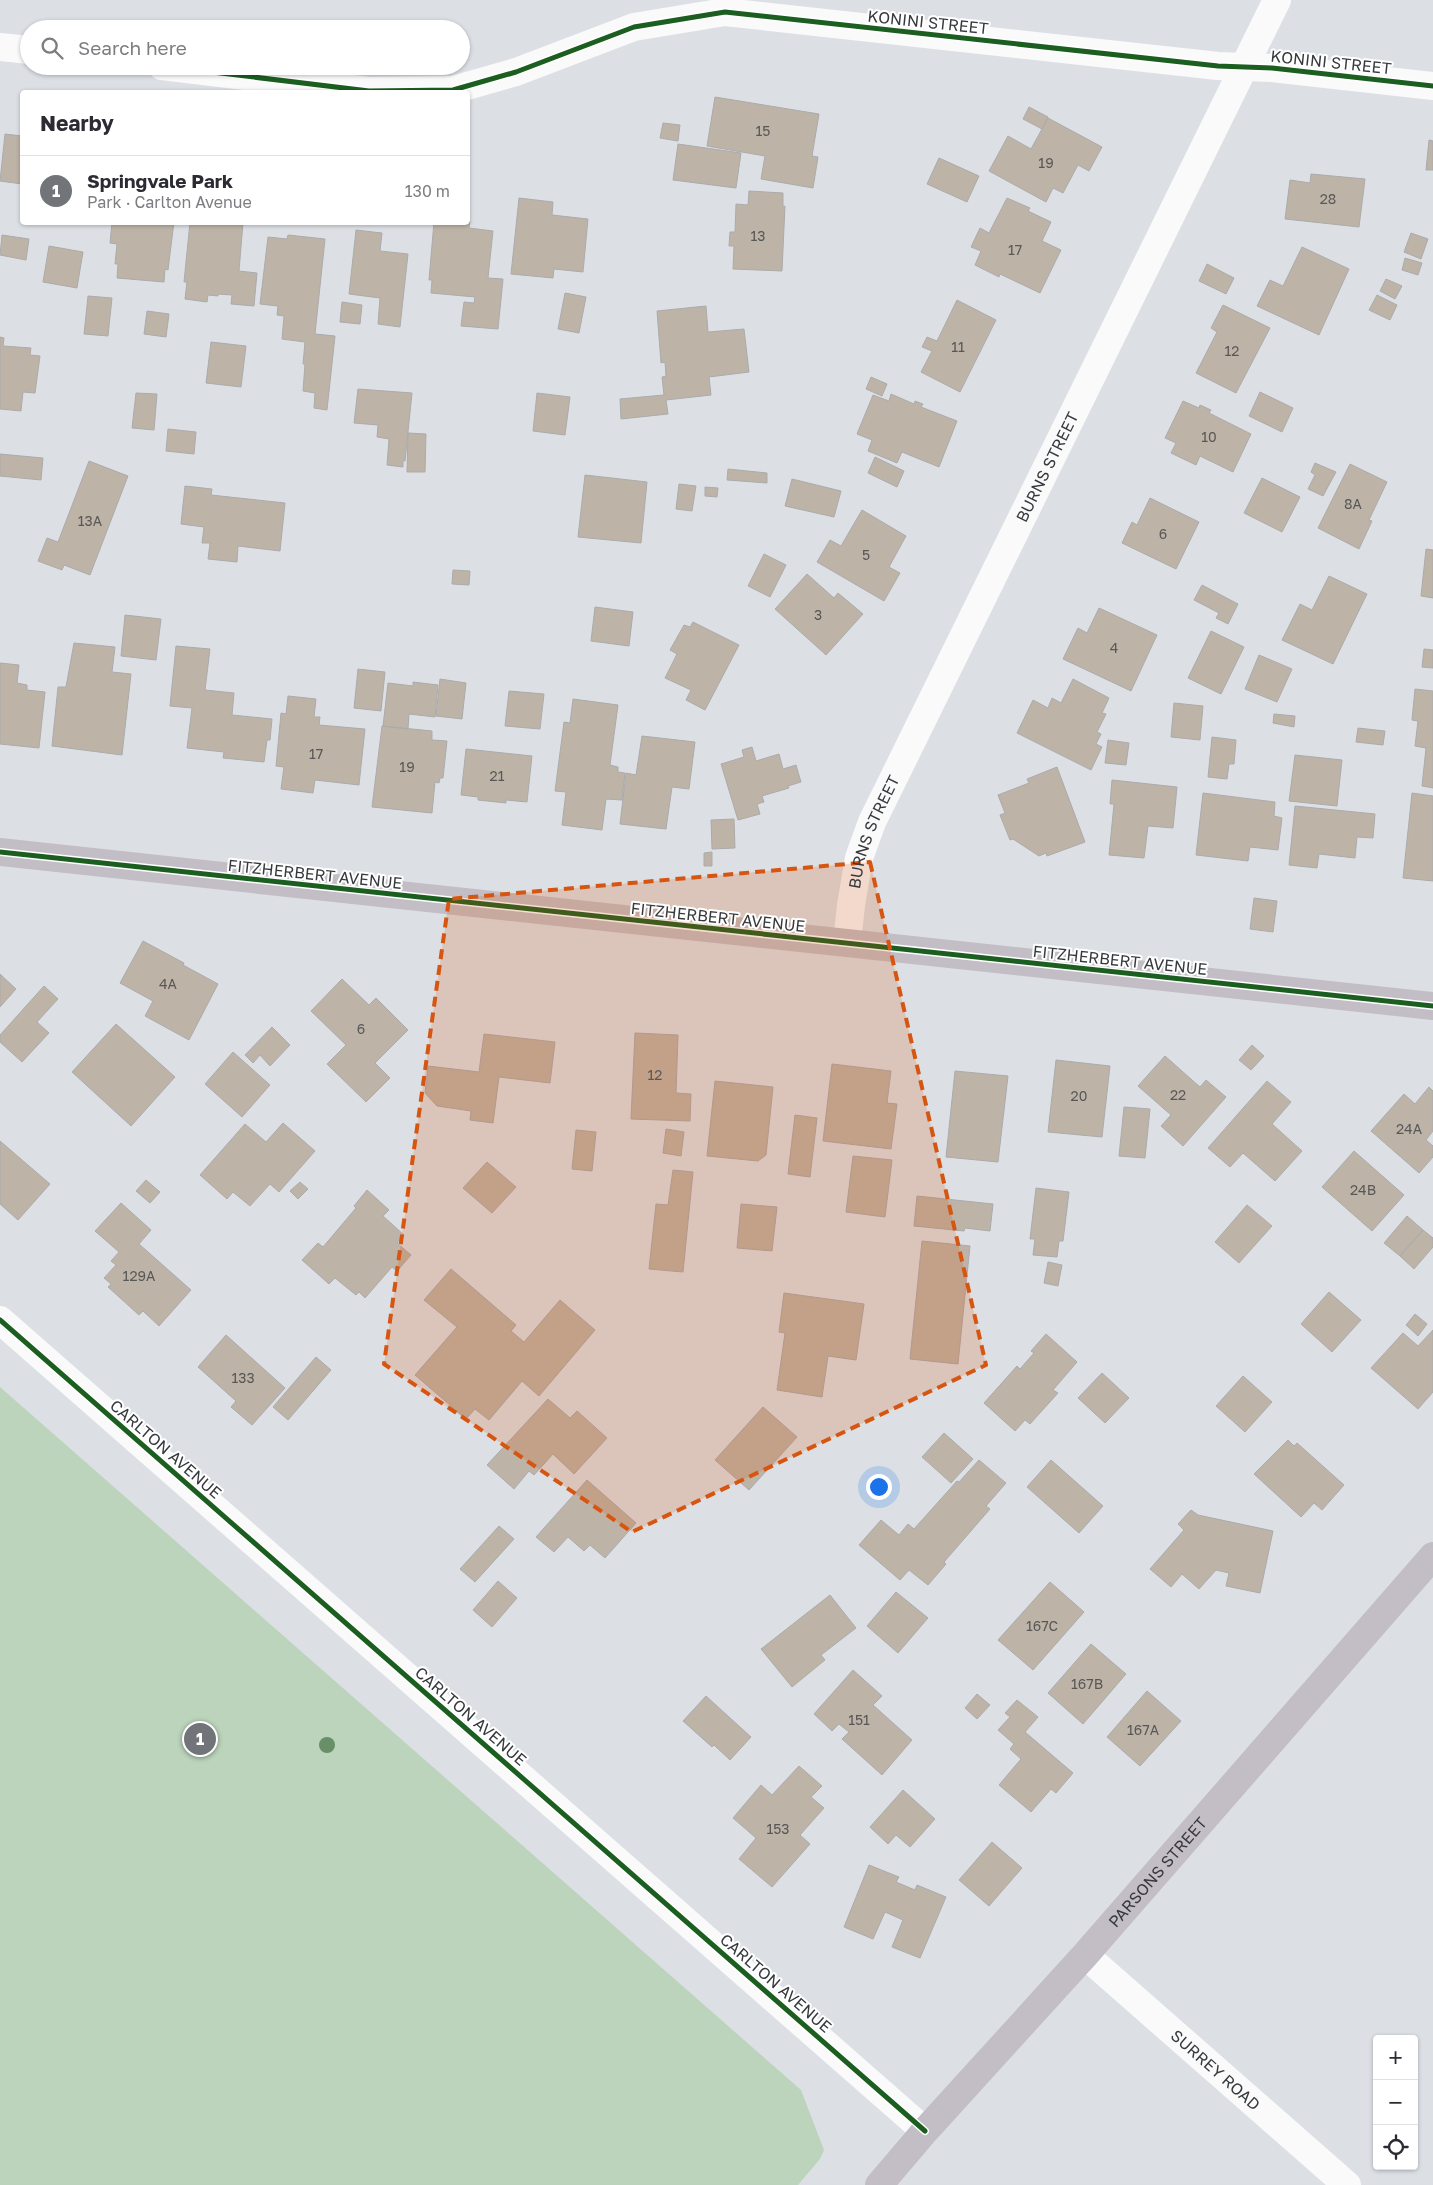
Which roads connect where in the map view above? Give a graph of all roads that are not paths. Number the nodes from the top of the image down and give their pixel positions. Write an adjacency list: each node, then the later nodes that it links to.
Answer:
1 (1277, 0): 4 (street, BURNS STREET)
2 (0, 47): 3 (street)
3 (20, 49)
4 (1244, 67): 6 (street, KONINI STREET); 8 (street, KONINI STREET); 10 (street, BURNS STREET)
5 (237, 75): 7 (street, KONINI STREET)
6 (1433, 86)
7 (361, 90)
8 (453, 90)
9 (0, 852): 10 (main road, FITZHERBERT AVENUE)
10 (847, 943): 11 (main road, FITZHERBERT AVENUE)
11 (1433, 1006)
12 (0, 1320): 15 (street, CARLTON AVENUE)
13 (1433, 1556): 14 (main road, PARSONS STREET)
14 (1085, 1955): 15 (main road, PARSONS STREET); 17 (street, SURREY ROAD)
15 (925, 2131): 16 (main road, PARSONS STREET)
16 (879, 2185)
17 (1347, 2185)

